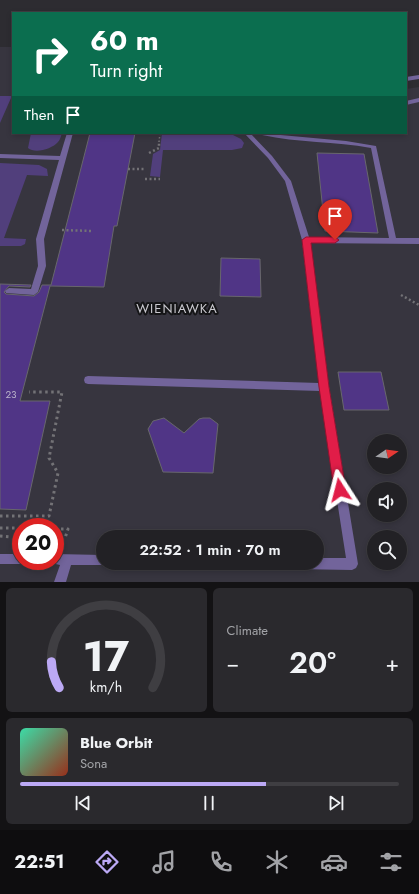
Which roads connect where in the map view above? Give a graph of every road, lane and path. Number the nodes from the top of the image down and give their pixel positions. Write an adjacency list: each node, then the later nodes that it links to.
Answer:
1 (419, 77): 2 (lane)
2 (407, 79)
3 (419, 100): 4 (lane)
4 (407, 103)
5 (70, 134): 11 (lane)
6 (160, 134): 9 (path)
7 (248, 134): 18 (lane)
8 (266, 134): 19 (lane)
9 (149, 153)
10 (0, 156): 11 (lane)
11 (63, 158): 21 (lane)
12 (128, 169): 13 (path)
13 (146, 169)
14 (145, 179): 15 (path)
15 (160, 179)
16 (66, 230): 17 (path)
17 (91, 231)
18 (306, 240): 19 (lane); 25 (lane)
19 (393, 241): 20 (lane)
20 (419, 241)
21 (9, 291)
22 (401, 295): 23 (path)
23 (419, 305)
24 (88, 380): 25 (lane)
25 (324, 387): 37 (lane)
26 (29, 392): 27 (path)
27 (0, 516)
28 (0, 528): 29 (path)
29 (12, 528)
30 (64, 529): 31 (path)
31 (64, 538)
32 (0, 559): 33 (lane)
33 (12, 559)
34 (64, 560): 35 (lane)
35 (68, 560): 36 (lane); 38 (lane)
36 (96, 560)
37 (324, 564)
38 (60, 582)

